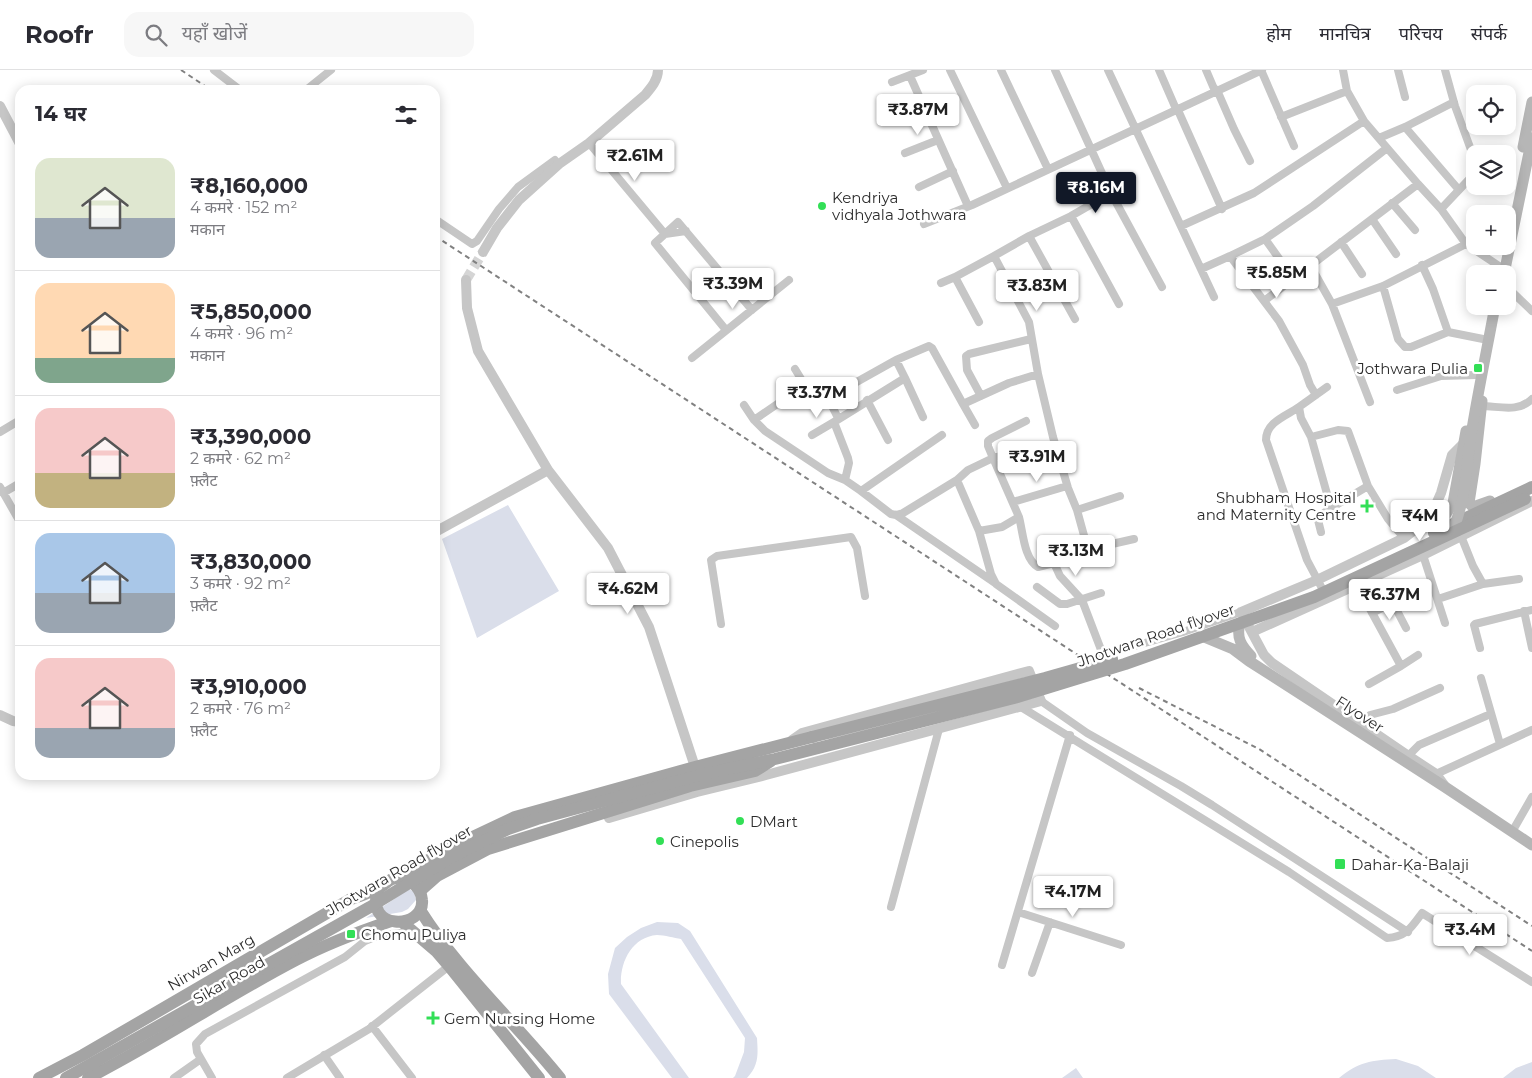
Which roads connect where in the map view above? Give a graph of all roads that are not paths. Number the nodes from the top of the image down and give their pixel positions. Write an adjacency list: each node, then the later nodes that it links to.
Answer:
1 (214, 70): 17 (street)
2 (331, 70): 18 (street)
3 (658, 70): 34 (street)
4 (923, 70): 15 (street)
5 (950, 70): 48 (street)
6 (1002, 70): 43 (street)
7 (1055, 70): 38 (street)
8 (1108, 70): 29 (street)
9 (1159, 70): 25 (street)
10 (1206, 70): 19 (street)
11 (1262, 70): 19 (street); 26 (street)
12 (1343, 70): 20 (street)
13 (1398, 70): 21 (street)
14 (1446, 70): 22 (street)
15 (910, 76): 16 (street); 33 (street)
16 (892, 82)
17 (234, 85)
18 (312, 85)
19 (1216, 91): 25 (street); 42 (street)
20 (1347, 91): 26 (street); 27 (street)
21 (1405, 97)
22 (1454, 102): 28 (street); 35 (street)
23 (1532, 102): 52 (main road)
24 (0, 105): 30 (street)
25 (1177, 109): 29 (street); 54 (street)
26 (1281, 117): 36 (street)
27 (1364, 121): 31 (street); 54 (street)
28 (1405, 127): 31 (street); 49 (street)
29 (1136, 129): 38 (street); 60 (street)
30 (15, 134)
31 (1378, 138): 37 (street)
32 (1532, 138): 40 (main road)
33 (938, 140): 39 (street); 44 (street)
34 (589, 143): 62 (street); 67 (street)
35 (1469, 145)
36 (1294, 146)
37 (1387, 148): 45 (street); 64 (street)
38 (1091, 150): 43 (street); 50 (street)
39 (905, 153)
40 (1530, 154): 75 (main road)
41 (555, 160): 58 (street)
42 (1250, 161)
43 (1048, 169): 48 (street)
44 (952, 171): 47 (street); 53 (street)
45 (1418, 184): 51 (street); 55 (street)
46 (1466, 184): 49 (street)
47 (918, 187)
48 (1007, 188): 53 (street)
49 (1460, 190): 55 (street)
50 (1111, 193): 56 (street); 84 (street)
51 (1392, 203): 57 (street); 61 (street)
52 (1512, 205)
53 (968, 206): 59 (street)
54 (1222, 209): 60 (street)
55 (1441, 209): 66 (street)
56 (1070, 216): 63 (street); 88 (street)
57 (1372, 219): 65 (street); 68 (street)
58 (440, 222)
59 (924, 224)
60 (1182, 226): 76 (street)
61 (1415, 230)
62 (665, 234): 90 (street); 97 (street)
63 (1029, 236): 70 (street); 95 (street)
64 (1265, 239): 71 (street); 79 (street)
65 (1341, 242): 72 (street); 77 (street)
66 (1466, 244): 73 (street)
67 (483, 252)
68 (1396, 254)
69 (1481, 255): 74 (street)
70 (994, 256): 78 (street); 100 (street)
71 (1230, 256): 76 (street); 87 (street)
72 (1310, 265): 79 (street); 89 (street)
73 (1422, 265): 83 (street); 98 (street)
74 (1495, 265)
75 (1503, 265)
76 (1201, 269): 86 (street)
77 (1362, 274)
78 (955, 277): 82 (street); 96 (street)
79 (1293, 278): 87 (street)
80 (466, 280): 134 (street)
81 (789, 280): 90 (street)
82 (941, 283)
83 (1383, 286): 89 (street); 98 (street)
84 (1162, 288)
85 (1516, 296): 91 (street)
86 (1214, 297)
87 (1264, 300): 110 (street)
88 (1119, 304)
89 (1332, 304): 115 (street)
90 (752, 310): 97 (street)
91 (1532, 311)
92 (1488, 315): 99 (main road)
93 (1493, 315): 155 (main road, bridge)
94 (1498, 315): 118 (main road)
95 (1075, 320)
96 (979, 322)
97 (726, 330): 101 (street)
98 (1448, 332): 99 (street)
99 (1483, 338): 105 (main road)
100 (1032, 339): 104 (street); 111 (street)
101 (692, 358)
102 (896, 360): 106 (street); 112 (street); 116 (street)
103 (794, 370): 107 (street)
104 (1038, 374): 111 (street); 138 (street)
105 (1476, 375): 109 (street); 131 (main road)
106 (905, 378): 114 (street); 120 (street)
107 (805, 385): 112 (street); 121 (street)
108 (1328, 387): 110 (street)
109 (1397, 390)
110 (1316, 395): 119 (street)
111 (981, 396): 116 (street)
112 (828, 398): 122 (street)
113 (1532, 399): 118 (street)
114 (867, 400): 122 (street); 130 (street)
115 (1370, 402)
116 (963, 404): 125 (street)
117 (744, 405): 121 (street)
118 (1481, 406): 144 (main road)
119 (1299, 407): 129 (street); 162 (street)
120 (923, 417)
121 (754, 420): 135 (street)
122 (836, 420): 127 (street); 135 (street)
123 (1026, 421): 133 (street)
124 (15, 423): 126 (street)
125 (975, 425)
126 (0, 432)
127 (812, 435)
128 (942, 436): 141 (street)
129 (1311, 438): 139 (street); 146 (street)
130 (888, 440)
131 (1464, 447): 154 (main road); 156 (street)
132 (1015, 452): 133 (street)
133 (993, 458): 136 (street); 145 (street)
134 (548, 470): 151 (street); 208 (street)
135 (845, 480): 141 (street)
136 (957, 480): 149 (street); 152 (street)
137 (15, 486): 140 (street)
138 (1067, 486): 145 (street); 147 (street)
139 (1368, 486): 146 (street); 156 (street)
140 (2, 490): 148 (street)
141 (861, 491): 149 (street)
142 (1532, 495): 144 (main road, Jhotwara Road flyover); 155 (main road, Jhotwara Road flyover, bridge)
143 (1120, 496): 147 (street)
144 (1508, 499): 154 (main road, Jhotwara Road flyover)
145 (1013, 502): 150 (street)
146 (1331, 508): 153 (street)
147 (1077, 510): 158 (street)
148 (15, 513)
149 (896, 515): 163 (street)
150 (1019, 517): 152 (street); 160 (street)
151 (440, 529)
152 (979, 531): 163 (street)
153 (1322, 532)
154 (1434, 533): 204 (main road, Jhotwara Road flyover, bridge)
155 (1457, 534): 159 (street); 164 (street); 176 (main road, Jhotwara Road flyover, bridge)
156 (1404, 538): 162 (street)
157 (1134, 539): 158 (street)
158 (1088, 550): 160 (street)
159 (1423, 555): 165 (street); 171 (street)
160 (1054, 563): 172 (street)
161 (1519, 579): 164 (street)
162 (1317, 580): 170 (street); 176 (street)
163 (996, 584): 179 (street)
164 (1483, 584): 171 (street)
165 (1358, 585): 170 (street); 175 (street)
166 (1037, 586): 172 (street)
167 (1414, 592): 173 (street)
168 (1101, 593): 172 (street)
169 (865, 596): 178 (street)
170 (1327, 599): 181 (street)
171 (1438, 599): 177 (street)
172 (1082, 600): 176 (street)
173 (1393, 603): 175 (street); 180 (street)
174 (1528, 611): 183 (street); 184 (street)
175 (1372, 613): 187 (street)
176 (1240, 618): 181 (street); 182 (main road, Jhotwara Road flyover, bridge); 186 (main road, Flyover)
177 (1446, 623)
178 (721, 624)
179 (1055, 626)
180 (1406, 628)
181 (1252, 632): 198 (street)
182 (1204, 637): 186 (main road, Flyover); 207 (main road, Jhotwara Road flyover, bridge)
183 (1480, 648)
184 (1532, 648)
185 (1418, 655): 187 (street)
186 (1258, 665): 209 (main road, Flyover)
187 (1401, 666): 189 (street)
188 (1481, 678): 205 (street)
189 (1369, 684)
190 (1440, 688): 198 (street)
191 (1041, 701): 192 (street); 201 (street); 204 (street)
192 (1021, 707): 199 (street); 202 (street)
193 (0, 715): 196 (street)
194 (1486, 716): 206 (street)
195 (0, 721): 197 (street)
196 (15, 721)
197 (15, 722)
198 (1363, 725): 206 (street)
199 (939, 729): 212 (street); 217 (street)
200 (1532, 730): 205 (street)
201 (1087, 733): 203 (street); 223 (street)
202 (1070, 735): 203 (street); 219 (street)
203 (1082, 743): 223 (street)
204 (787, 744): 208 (main road, Jhotwara Road flyover)
205 (1500, 744): 209 (street)
206 (1408, 756): 209 (street)
207 (775, 759): 212 (main road, Jhotwara Road flyover); 234 (main road, Jhotwara Road flyover, bridge)
208 (694, 767): 214 (main road, Nirwan Marg)
209 (1432, 775): 211 (main road, Flyover)
210 (1532, 797): 211 (street)
211 (1512, 832): 213 (main road, Flyover)
212 (539, 833): 216 (main road, Jhotwara Road flyover)
213 (1532, 845)
214 (401, 878): 215 (main road, Nirwan Marg); 216 (main road)
215 (379, 889): 220 (main road); 233 (main road, Nirwan Marg)
216 (420, 891): 218 (main road)
217 (891, 907)
218 (420, 910): 220 (main road); 242 (main road)
219 (1018, 912): 221 (street); 225 (street)
220 (396, 921): 222 (main road); 235 (main road, Sikar Road)
221 (1050, 922): 224 (street); 227 (street)
222 (414, 932): 226 (main road); 231 (street)
223 (1408, 932): 228 (street)
224 (1121, 945)
225 (1002, 965)
226 (449, 966): 229 (street); 241 (main road)
227 (1032, 974)
228 (1532, 982)
229 (372, 1026): 230 (street); 240 (street)
230 (324, 1055): 238 (street); 239 (street)
231 (201, 1059): 232 (street); 237 (street)
232 (183, 1076): 236 (street)
233 (39, 1078)
234 (66, 1078)
235 (88, 1078)
236 (174, 1078)
237 (212, 1078)
238 (287, 1078)
239 (340, 1078)
240 (412, 1078)
241 (539, 1078)
242 (560, 1078)

